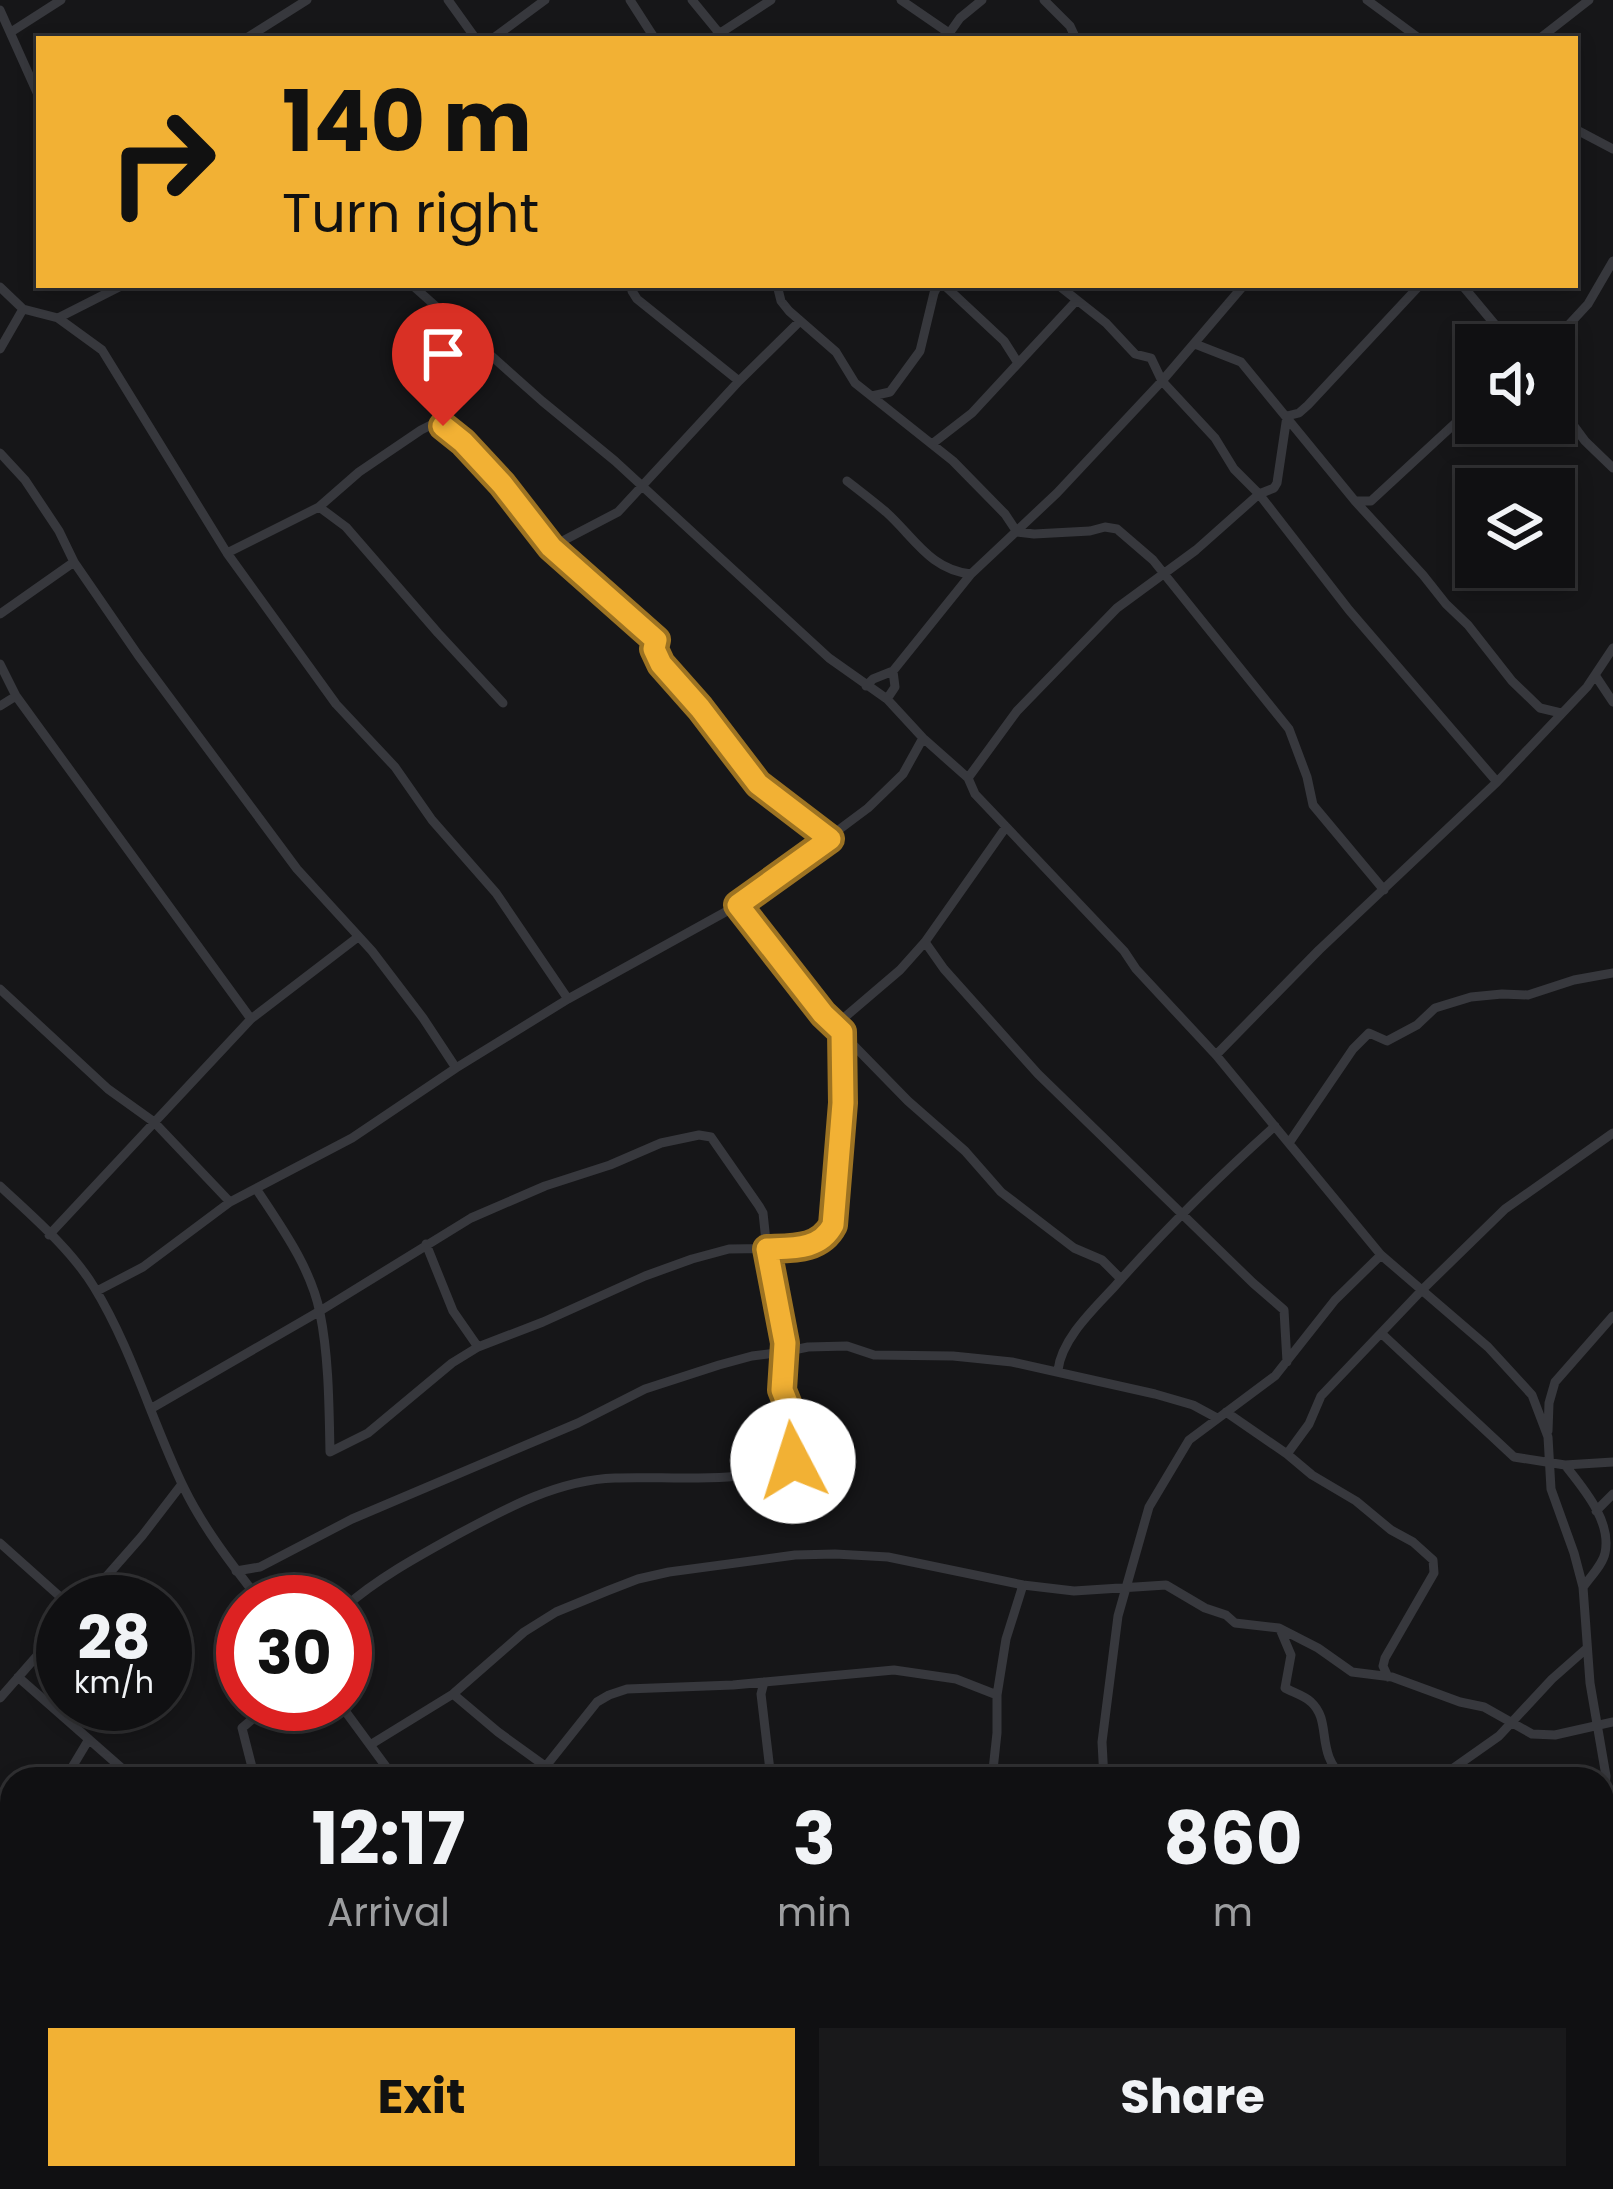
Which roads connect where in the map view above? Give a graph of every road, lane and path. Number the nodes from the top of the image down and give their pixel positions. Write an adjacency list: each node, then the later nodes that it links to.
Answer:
1 (62, 0): 16 (street)
2 (307, 0): 17 (street)
3 (448, 0): 18 (street)
4 (545, 0): 19 (street)
5 (630, 0): 20 (street)
6 (692, 0): 21 (street)
7 (771, 0): 22 (street)
8 (901, 0): 23 (street)
9 (982, 0): 24 (street)
10 (1044, 0): 25 (street)
11 (1367, 0): 15 (street)
12 (1395, 0): 15 (street)
13 (1589, 0): 27 (street)
14 (0, 10): 16 (street)
15 (1382, 11): 26 (street)
16 (11, 32): 28 (street)
17 (250, 36)
18 (474, 36)
19 (496, 36)
20 (653, 36)
21 (717, 36)
22 (719, 36)
23 (948, 36)
24 (950, 36)
25 (1075, 36)
26 (1416, 36)
27 (1543, 36)
28 (36, 91)
29 (1578, 131): 30 (street)
30 (1613, 149)
31 (1613, 261): 48 (street)
32 (0, 287): 44 (street)
33 (117, 288): 45 (street)
34 (421, 288): 62 (street)
35 (633, 288): 52 (street)
36 (778, 288): 46 (street)
37 (938, 288): 54 (street)
38 (944, 288): 51 (street)
39 (1061, 288): 43 (street)
40 (1237, 288): 49 (street)
41 (1417, 288): 55 (street)
42 (1464, 288): 47 (street)
43 (1076, 301): 51 (street); 53 (street)
44 (23, 308): 45 (street); 50 (street)
45 (58, 318): 68 (street)
46 (800, 321): 52 (street); 54 (street)
47 (1494, 324)
48 (1569, 324)
49 (1195, 344): 53 (street); 55 (street)
50 (0, 349)
51 (1018, 363): 58 (street)
52 (739, 381): 62 (street)
53 (1162, 382): 63 (street); 66 (street)
54 (872, 396): 58 (street)
55 (1287, 416): 63 (street); 64 (street)
56 (1455, 423): 64 (street)
57 (1575, 427): 60 (street)
58 (932, 444): 66 (street)
59 (0, 453): 69 (street)
60 (1613, 468)
61 (848, 481): 71 (street)
62 (642, 488): 67 (street); 77 (street)
63 (1259, 494): 70 (street); 86 (street)
64 (1355, 501): 83 (street)
65 (319, 508): 67 (street); 68 (street); 81 (street)
66 (1017, 532): 70 (street); 71 (street)
67 (551, 547): 88 (street)
68 (227, 553): 95 (street)
69 (74, 562): 72 (street); 91 (street)
70 (1166, 572): 85 (street); 89 (street)
71 (971, 574): 75 (street)
72 (0, 614)
73 (1613, 648): 76 (street)
74 (0, 664): 78 (street)
75 (893, 671): 77 (street); 79 (street)
76 (1595, 675): 80 (street); 83 (street)
77 (866, 686): 79 (street)
78 (16, 697): 82 (street); 96 (street)
79 (887, 699): 84 (street)
80 (1613, 702)
81 (503, 703)
82 (0, 706)
83 (1561, 713): 86 (street)
84 (923, 738): 85 (street); 88 (street)
85 (968, 778): 87 (street)
86 (1497, 782): 89 (street)
87 (1006, 827): 92 (street); 98 (street)
88 (830, 839): 90 (street)
89 (1384, 890): 98 (street)
90 (738, 905): 95 (street); 97 (street)
91 (358, 937): 96 (street); 99 (street)
92 (925, 942): 97 (street); 107 (street)
93 (1613, 973): 103 (street)
94 (0, 988): 100 (street)
95 (568, 999): 99 (street)
96 (251, 1019): 100 (street)
97 (842, 1032): 110 (street); 112 (street)
98 (1216, 1054): 101 (street)
99 (456, 1068): 105 (street)
100 (154, 1122): 106 (street); 108 (street)
101 (1275, 1126): 103 (street); 107 (street)
102 (1613, 1133): 113 (street)
103 (1289, 1143): 111 (street)
104 (0, 1186): 108 (street)
105 (256, 1190): 106 (street); 115 (street)
106 (230, 1202): 114 (street)
107 (1181, 1212): 112 (street); 120 (street)
108 (49, 1235): 114 (street)
109 (427, 1244): 110 (street); 115 (street); 118 (street)
110 (767, 1249): 118 (street); 119 (street)
111 (1382, 1255): 113 (street); 120 (street)
112 (1121, 1279): 121 (street)
113 (1422, 1290): 117 (street); 124 (street)
114 (97, 1291): 122 (street)
115 (320, 1311): 118 (street); 122 (street)
116 (1613, 1316): 124 (street)
117 (1381, 1333): 125 (street); 127 (street)
118 (478, 1347)
119 (784, 1352): 121 (street); 134 (street); 141 (street)
120 (1287, 1362): 123 (street)
121 (1058, 1370): 123 (street)
122 (152, 1408): 129 (street)
123 (1222, 1415): 125 (street); 139 (street)
124 (1548, 1437): 127 (street)
125 (1287, 1454): 145 (street)
126 (1613, 1462): 128 (street)
127 (1549, 1464): 128 (street); 140 (street)
128 (1565, 1465): 131 (street)
129 (182, 1484): 134 (street); 136 (street)
130 (1613, 1494): 131 (street)
131 (1596, 1511): 133 (street)
132 (0, 1543): 135 (street)
133 (1608, 1562): 140 (street)
134 (236, 1571): 137 (street)
135 (36, 1575)
136 (108, 1575)
137 (239, 1575)
138 (1023, 1585): 139 (street); 148 (street); 149 (street)
139 (1126, 1587): 142 (street); 165 (street)
140 (1583, 1587): 143 (street)
141 (372, 1588)
142 (1280, 1629): 145 (street); 166 (street)
143 (1586, 1649): 152 (street); 153 (street)
144 (36, 1657): 146 (street)
145 (1388, 1677): 152 (street)
146 (18, 1678): 150 (street); 156 (street)
147 (764, 1682): 149 (street); 158 (street); 163 (street)
148 (453, 1694): 157 (street); 158 (street)
149 (997, 1695): 164 (street)
150 (0, 1698)
151 (1613, 1722): 153 (street)
152 (1512, 1723): 153 (street); 167 (street)
153 (1597, 1725): 168 (street)
154 (243, 1731): 161 (street)
155 (360, 1731): 157 (street)
156 (89, 1739): 159 (street); 160 (street)
157 (370, 1745): 162 (street)
158 (546, 1766)
159 (72, 1767)
160 (120, 1767)
161 (252, 1767)
162 (386, 1767)
163 (770, 1767)
164 (994, 1767)
165 (1103, 1767)
166 (1334, 1767)
167 (1453, 1767)
168 (1604, 1767)

